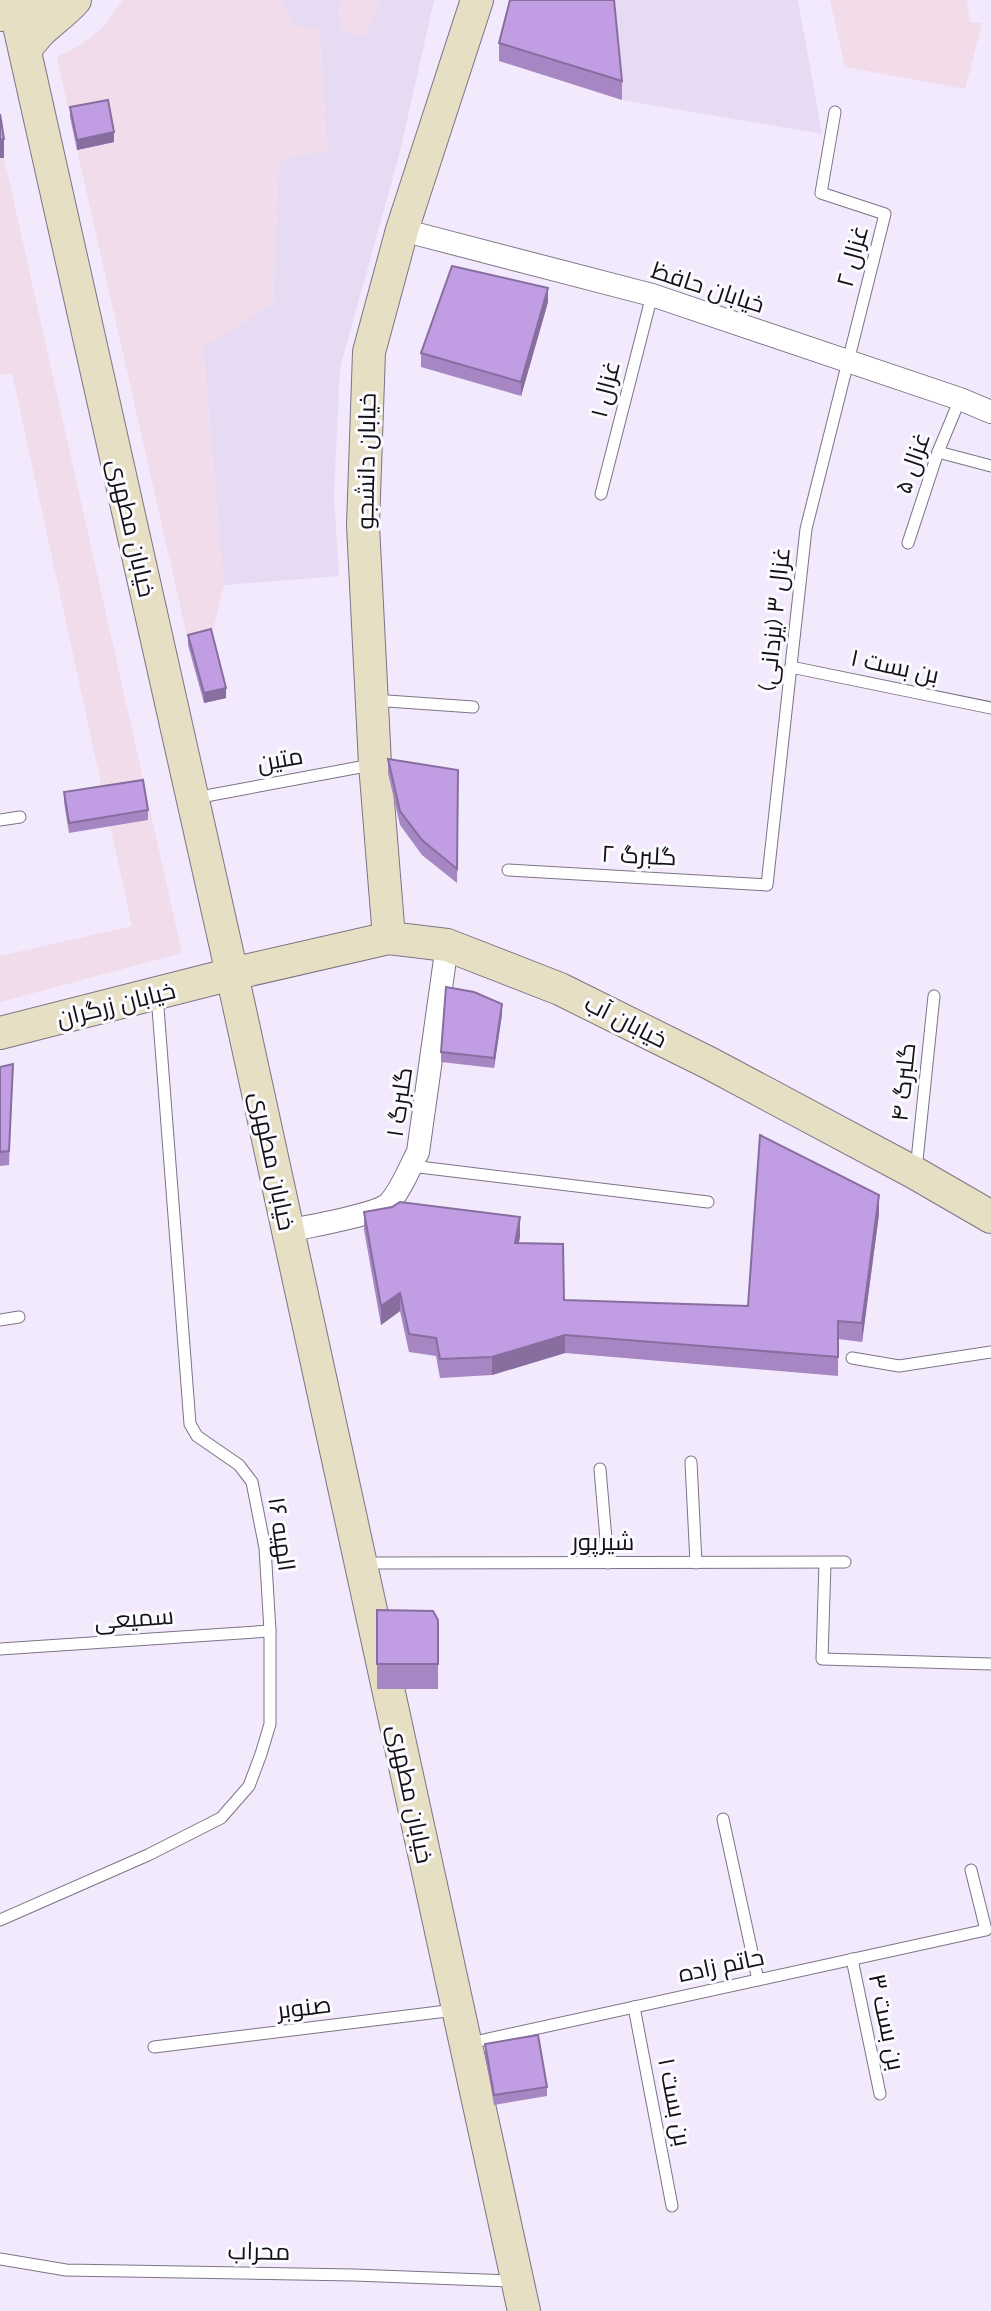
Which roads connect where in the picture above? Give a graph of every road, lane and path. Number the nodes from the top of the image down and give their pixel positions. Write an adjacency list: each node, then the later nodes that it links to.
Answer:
1 (75, 0): 4 (main road)
2 (477, 0): 6 (main road, خیابان دانشجو)
3 (19, 9): 4 (main road, خیابان مطهری)
4 (25, 51): 20 (main road, خیابان مطهری)
5 (835, 112): 8 (lane, غزال ۲)
6 (402, 230): 7 (street, خیابان حافظ); 16 (main road, خیابان دانشجو)
7 (652, 295): 8 (street, خیابان حافظ); 13 (lane, غزال ۱)
8 (847, 361): 9 (street, خیابان حافظ); 15 (lane, غزال ۳ (یزدانی))
9 (960, 399): 10 (street, خیابان حافظ); 11 (lane, غزال ۵)
10 (991, 412)
11 (938, 452): 12 (lane); 14 (lane, غزال ۵)
12 (991, 466)
13 (601, 494)
14 (908, 543)
15 (791, 667): 18 (lane, بن بست ۱); 24 (lane, غزال ۳ (یزدانی))
16 (373, 700): 17 (lane); 19 (main road, خیابان دانشجو)
17 (473, 707)
18 (991, 708)
19 (375, 764): 20 (lane, متین); 25 (main road, خیابان دانشجو)
20 (192, 798): 27 (main road, خیابان مطهری)
21 (20, 817): 22 (lane)
22 (0, 820)
23 (508, 870): 24 (lane, گلبرگ ۲)
24 (767, 885)
25 (389, 938): 26 (main road, خیابان آب); 27 (main road, خیابان آب)
26 (447, 945): 31 (street, گلبرگ ۱); 32 (main road, خیابان آب)
27 (232, 974): 28 (main road, خیابان زرگران); 35 (main road, خیابان مطهری)
28 (157, 993): 30 (main road, خیابان زرگران); 47 (lane, الهیه ۱۶)
29 (934, 996): 32 (lane, گلبرگ ۴)
30 (0, 1033)
31 (411, 1166): 33 (lane); 35 (street, گلبرگ ۱)
32 (915, 1173): 34 (main road, خیابان آب)
33 (708, 1202)
34 (991, 1217)
35 (288, 1231): 43 (main road, خیابان مطهری)
36 (19, 1317): 37 (lane)
37 (0, 1320)
38 (991, 1352): 39 (lane)
39 (852, 1358)
40 (691, 1462): 45 (lane)
41 (600, 1469): 44 (lane)
42 (845, 1562): 46 (lane, شیرپور)
43 (361, 1563): 44 (lane, شیرپور); 56 (main road, خیابان مطهری)
44 (608, 1563): 45 (lane, شیرپور)
45 (696, 1563): 46 (lane, شیرپور)
46 (825, 1563): 49 (lane)
47 (270, 1631): 48 (lane, سمیعی); 52 (lane, الهیه ۱۶)
48 (0, 1649)
49 (991, 1664)
50 (723, 1819): 54 (lane)
51 (971, 1870): 53 (lane, حاتم زاده)
52 (0, 1920)
53 (852, 1959): 54 (lane, حاتم زاده); 59 (lane, بن بست ۳)
54 (758, 1980): 55 (lane, حاتم زاده)
55 (634, 2007): 57 (lane, حاتم زاده); 60 (lane, بن بست ۱)
56 (458, 2010): 57 (main road, خیابان مطهری); 58 (lane, صنوبر)
57 (466, 2044): 62 (main road, خیابان مطهری)
58 (154, 2047)
59 (880, 2094)
60 (672, 2206)
61 (0, 2259): 62 (lane, محراب)
62 (521, 2296)

